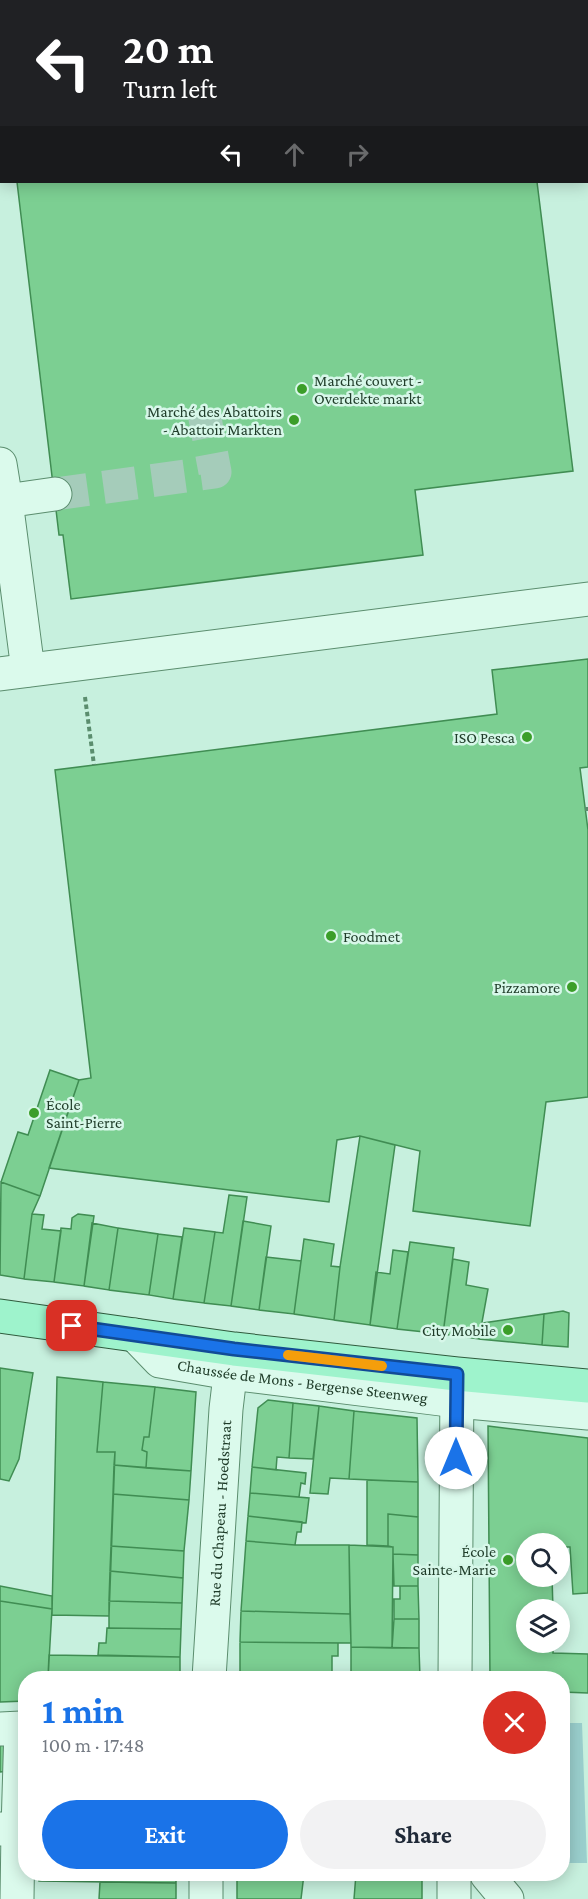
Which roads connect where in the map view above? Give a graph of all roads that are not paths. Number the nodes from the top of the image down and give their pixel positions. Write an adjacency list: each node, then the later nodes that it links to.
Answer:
1 (0, 464): 3 (street)
2 (55, 494): 3 (street)
3 (6, 501): 5 (street)
4 (588, 599): 5 (street)
5 (14, 672)
6 (0, 1316): 7 (main road, Chaussée de Mons - Bergense Steenweg)
7 (232, 1361): 9 (main road, Chaussée de Mons - Bergense Steenweg); 11 (street, Rue du Chapeau - Hoedstraat)
8 (588, 1386): 9 (main road, Chaussée de Mons - Bergense Steenweg)
9 (457, 1387): 10 (street, Chaussée de Mons - Bergense Steenweg); 12 (street)
10 (588, 1413)
11 (209, 1671)
12 (455, 1671)
13 (18, 1728): 14 (street)
14 (0, 1729)
15 (18, 1753): 16 (street)
16 (9, 1829): 21 (street)
17 (206, 1881): 22 (street)
18 (454, 1881): 23 (street)
19 (487, 1881): 24 (street)
20 (492, 1881): 25 (street)
21 (17, 1899)
22 (206, 1899)
23 (454, 1899)
24 (488, 1899)
25 (507, 1899)

